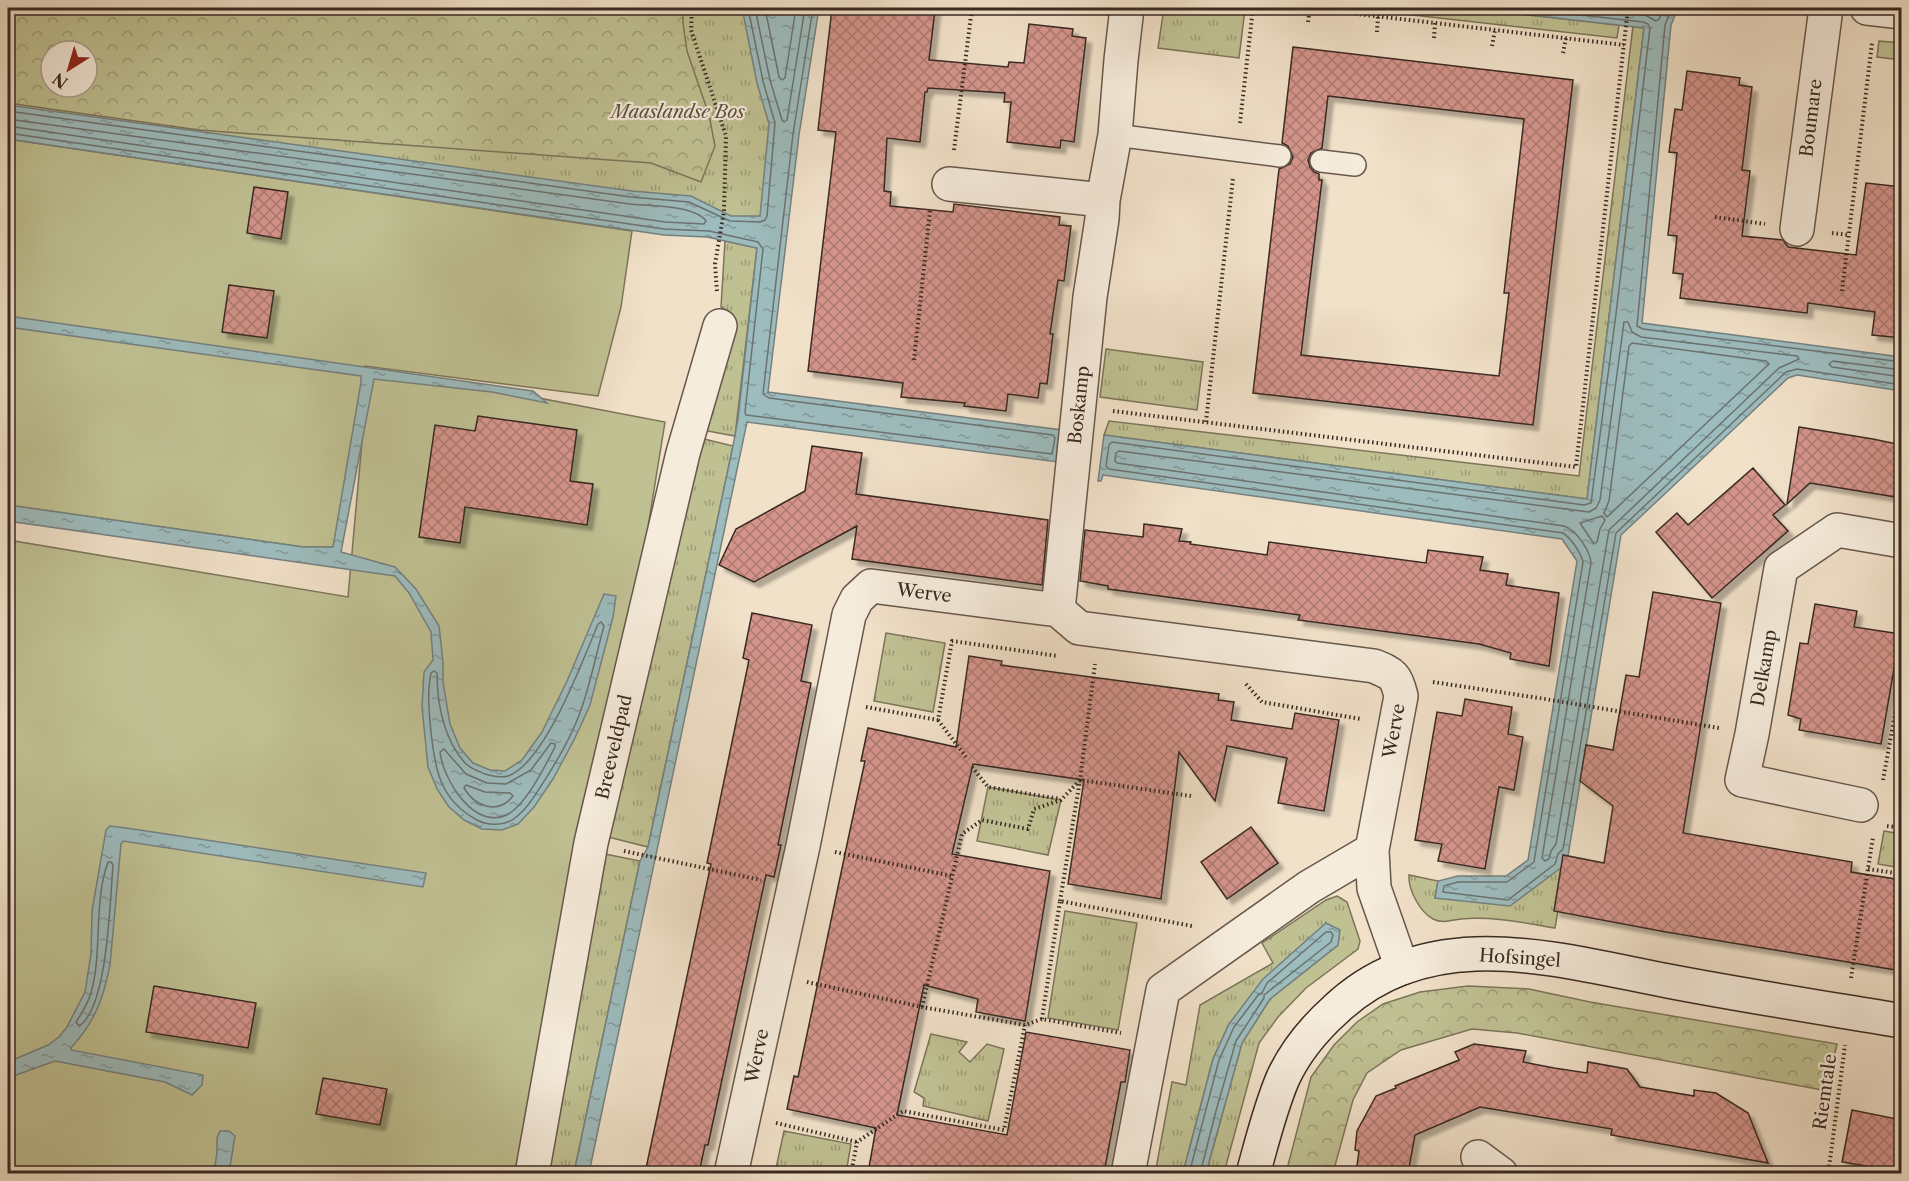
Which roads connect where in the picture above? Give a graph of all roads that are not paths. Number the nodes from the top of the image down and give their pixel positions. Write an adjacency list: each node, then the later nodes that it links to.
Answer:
1 (1127, 8): 5 (street, Boskamp)
2 (1826, 8): 11 (street, Boumare)
3 (1902, 12): 4 (street)
4 (1870, 22)
5 (1115, 135): 6 (lane); 10 (street, Boskamp)
6 (1280, 156)
7 (1321, 160): 8 (lane)
8 (1354, 165)
9 (949, 184): 10 (street)
10 (1103, 200): 14 (street, Boskamp)
11 (1797, 229)
12 (720, 326): 19 (street, Breeveldpad)
13 (1902, 541): 15 (street, Delkamp)
14 (1059, 610): 16 (street, Werve); 20 (street, Werve)
15 (1871, 796)
16 (1372, 849): 17 (street, Werve); 21 (street)
17 (1402, 968): 18 (street, Hofsingel); 22 (street, Hofsingel)
18 (1902, 1021)
19 (532, 1173)
20 (731, 1173)
21 (1128, 1173)
22 (1253, 1173)

